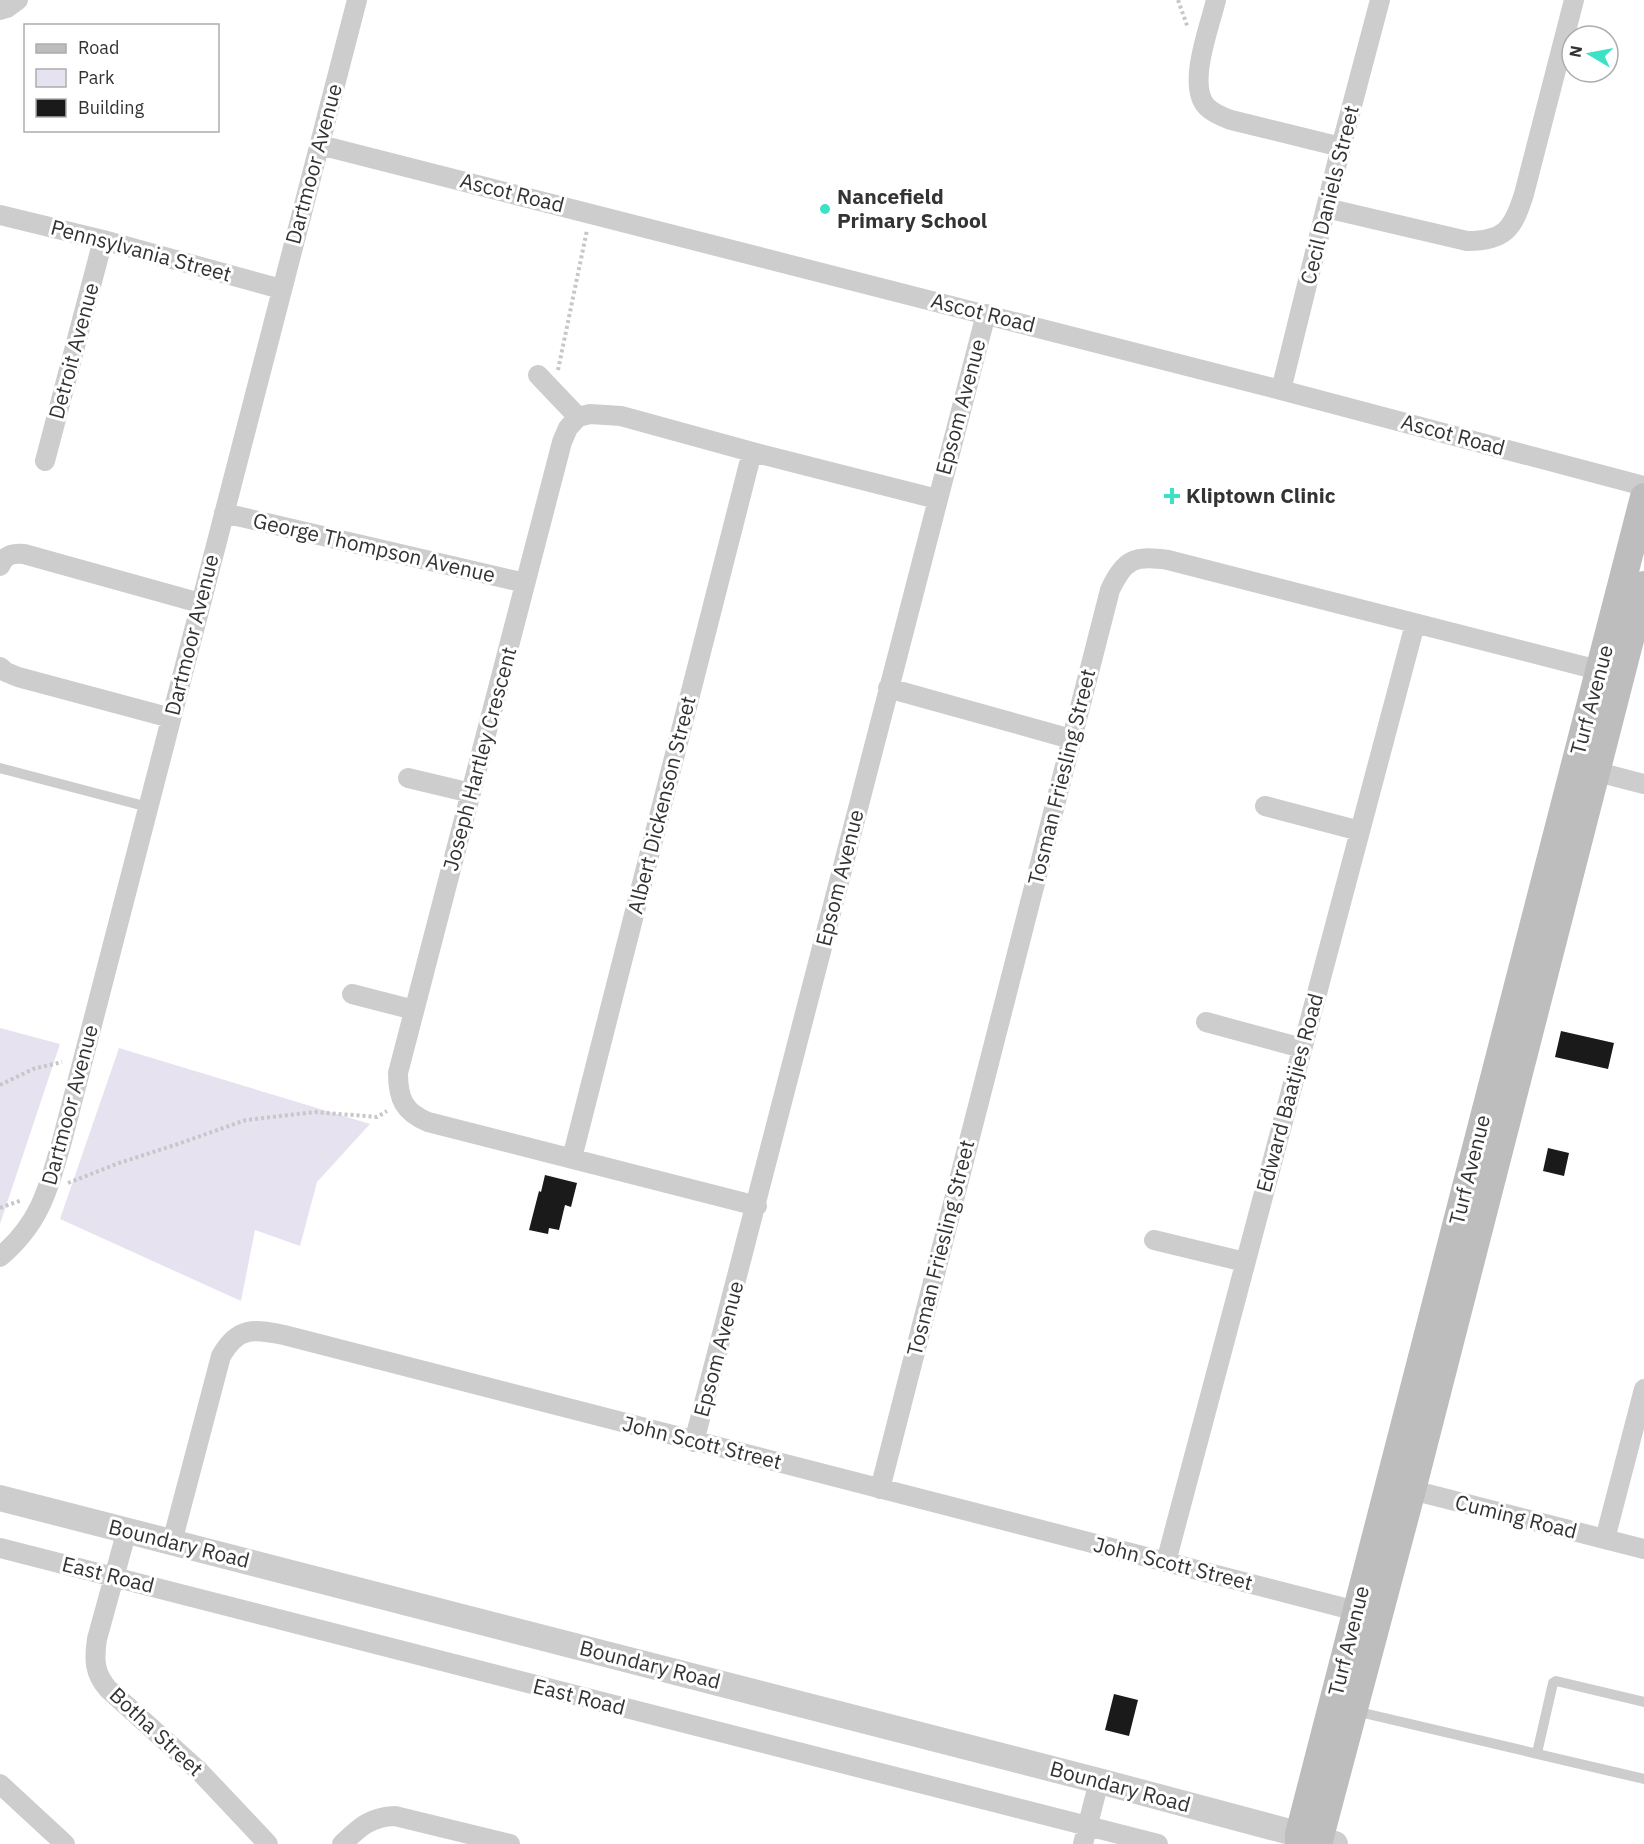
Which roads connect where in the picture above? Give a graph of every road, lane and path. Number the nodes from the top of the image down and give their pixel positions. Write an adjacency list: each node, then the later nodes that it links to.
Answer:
1 (18, 0): 6 (street)
2 (357, 0): 7 (street, Dartmoor Avenue)
3 (1216, 0): 8 (street)
4 (1380, 0): 8 (street, Cecil Daniels Street)
5 (1574, 0): 9 (street)
6 (0, 10)
7 (320, 145): 13 (street, Dartmoor Avenue); 14 (street, Ascot Road)
8 (1341, 147): 9 (street, Cecil Daniels Street)
9 (1326, 208): 16 (street, Cecil Daniels Street)
10 (0, 215): 12 (street, Pennsylvania Street)
11 (588, 226): 17 (path)
12 (103, 240): 13 (street, Pennsylvania Street); 20 (street, Detroit Avenue)
13 (281, 289): 24 (street, Dartmoor Avenue)
14 (986, 314): 16 (street, Ascot Road); 23 (street, Epsom Avenue)
15 (538, 375): 17 (street)
16 (1281, 390): 21 (street, Ascot Road)
17 (553, 391): 18 (street)
18 (578, 417): 19 (street); 26 (street, Joseph Hartley Crescent)
19 (752, 452): 23 (street); 50 (street, Albert Dickenson Street)
20 (45, 461)
21 (1644, 486)
22 (1644, 497): 31 (main road, Turf Avenue)
23 (937, 499): 32 (street, Epsom Avenue)
24 (224, 513): 26 (street, George Thompson Avenue); 28 (street, Dartmoor Avenue)
25 (0, 566): 28 (street)
26 (525, 583): 39 (street, Joseph Hartley Crescent)
27 (1644, 585): 31 (main road, Turf Avenue)
28 (200, 603): 33 (street, Dartmoor Avenue)
29 (1415, 624): 31 (street, Tosman Friesling Street); 34 (street, Tosman Friesling Street); 42 (street, Edward Baatjies Road)
30 (0, 667): 33 (street)
31 (1610, 673): 36 (main road, Turf Avenue)
32 (888, 688): 34 (street); 52 (street, Epsom Avenue)
33 (171, 718): 41 (street, Dartmoor Avenue)
34 (1071, 739): 60 (street, Tosman Friesling Street)
35 (0, 768): 41 (lane)
36 (1585, 769): 38 (street); 59 (main road, Turf Avenue)
37 (408, 778): 39 (street)
38 (1644, 784)
39 (471, 793): 44 (street, Joseph Hartley Crescent)
40 (1265, 806): 42 (street)
41 (148, 807): 47 (street, Dartmoor Avenue)
42 (1360, 831): 46 (street, Edward Baatjies Road)
43 (352, 994): 44 (street)
44 (414, 1010): 49 (street, Joseph Hartley Crescent)
45 (1206, 1022): 46 (street)
46 (1302, 1048): 56 (street, Edward Baatjies Road)
47 (84, 1057): 48 (path); 51 (street, Dartmoor Avenue)
48 (0, 1085)
49 (403, 1103): 50 (street); 51 (path)
50 (572, 1158): 52 (street)
51 (46, 1192): 53 (path); 55 (street, Dartmoor Avenue)
52 (757, 1206): 58 (street, Epsom Avenue)
53 (0, 1208)
54 (1154, 1240): 56 (street)
55 (1, 1257)
56 (1245, 1263): 67 (street, Edward Baatjies Road)
57 (1644, 1389): 63 (street)
58 (694, 1442): 60 (street, John Scott Street); 64 (street, John Scott Street)
59 (1400, 1487): 63 (street, Cuming Road); 69 (main road, Turf Avenue)
60 (880, 1489): 67 (street, John Scott Street)
61 (0, 1498): 62 (street, Boundary Road)
62 (127, 1530): 64 (street, Boundary Road); 68 (street, Botha Street)
63 (1605, 1539): 66 (street, Cuming Road)
64 (172, 1542): 74 (street, Boundary Road)
65 (0, 1548): 68 (street, East Road)
66 (1644, 1550)
67 (1166, 1562): 69 (street, John Scott Street)
68 (115, 1577): 76 (street, East Road); 79 (street, Botha Street)
69 (1368, 1614): 71 (main road, Turf Avenue); 77 (main road, Turf Avenue)
70 (1644, 1702): 72 (lane)
71 (1354, 1710): 72 (lane); 77 (main road, Turf Avenue)
72 (1537, 1753): 73 (lane)
73 (1644, 1779)
74 (1099, 1781): 76 (street); 77 (street, Boundary Road)
75 (0, 1784): 78 (street)
76 (1085, 1836): 82 (street, East Road)
77 (1314, 1841)
78 (65, 1844)
79 (268, 1844)
80 (342, 1844): 81 (street)
81 (510, 1844)
82 (1158, 1844)

